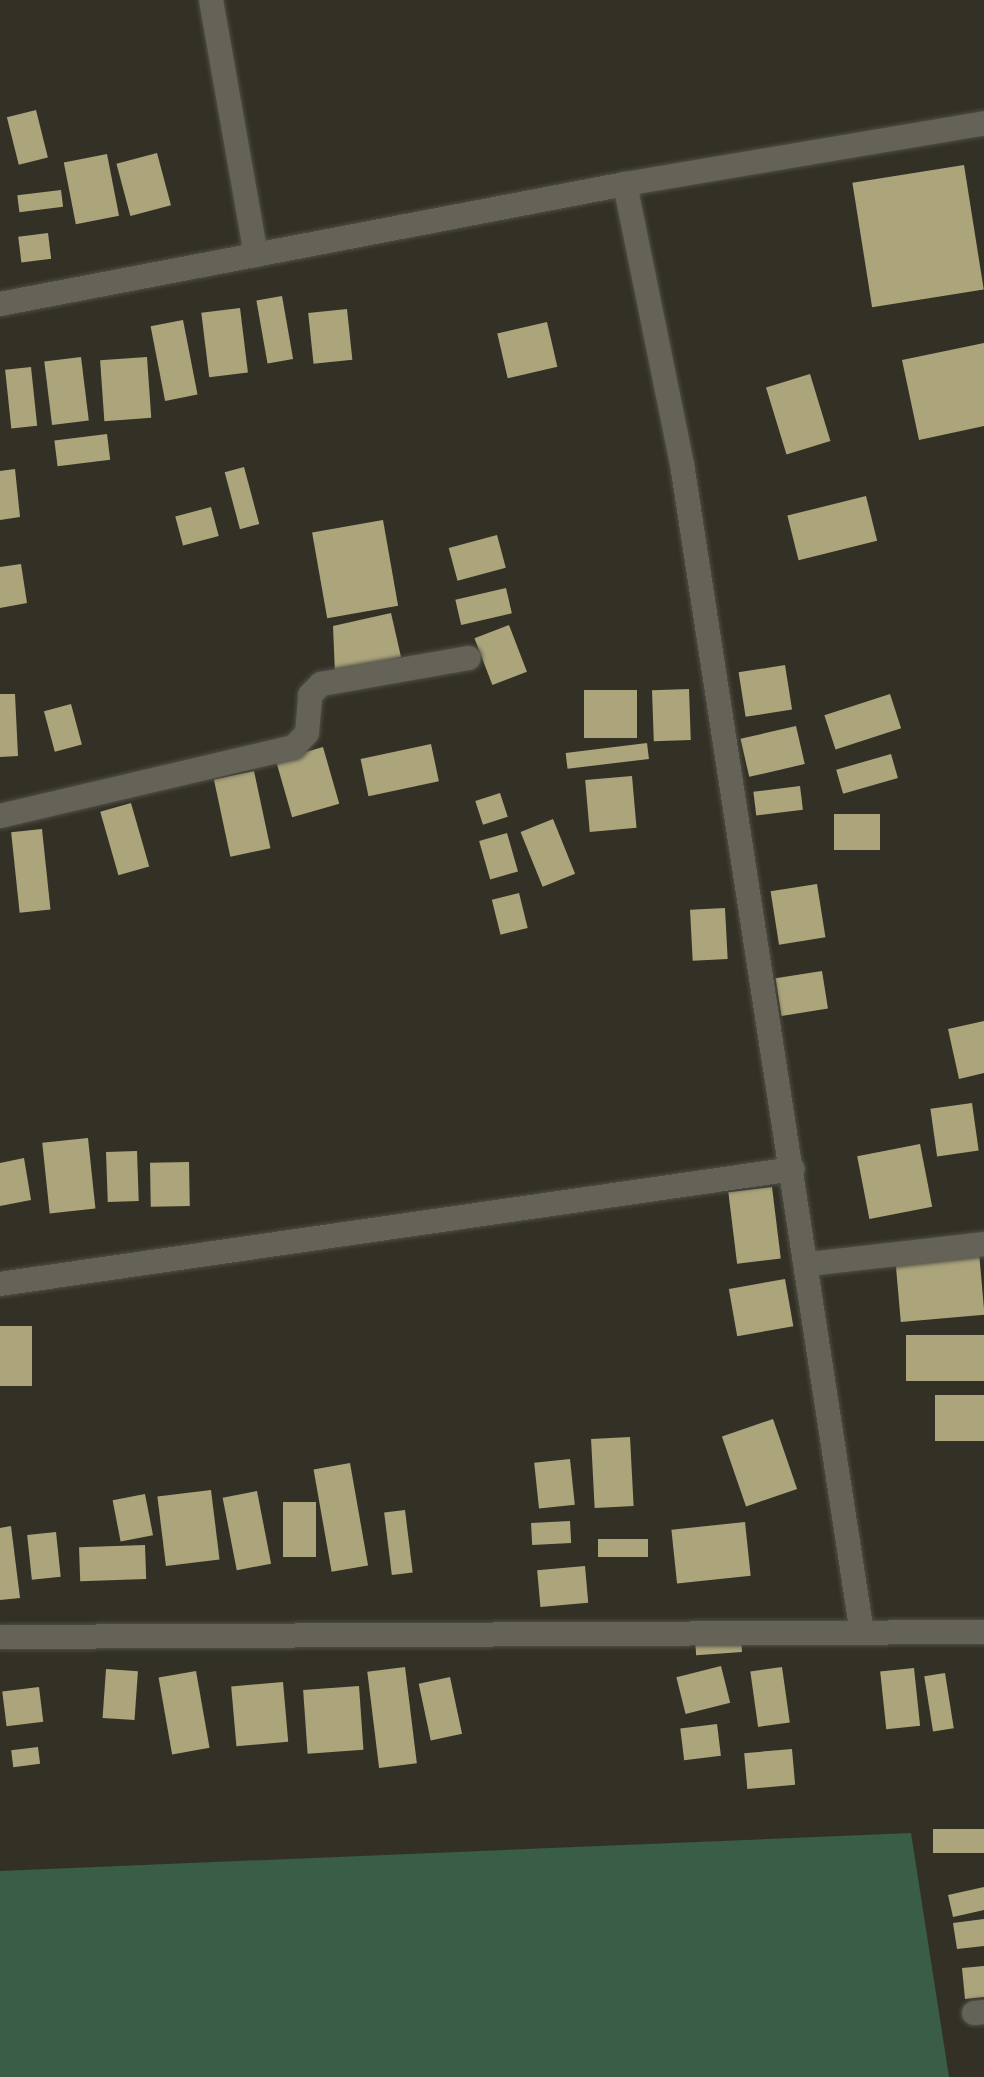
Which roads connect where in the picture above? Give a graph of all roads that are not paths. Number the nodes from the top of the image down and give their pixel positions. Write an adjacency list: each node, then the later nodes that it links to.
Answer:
1 (211, 0): 4 (street)
2 (984, 123): 3 (street)
3 (625, 184): 4 (street); 8 (street)
4 (256, 255): 5 (street)
5 (0, 304)
6 (469, 658): 7 (street)
7 (0, 816)
8 (793, 1169): 10 (street); 11 (street)
9 (984, 1244): 10 (street)
10 (809, 1264): 12 (street)
11 (0, 1284)
12 (861, 1627): 13 (street); 14 (street)
13 (984, 1632)
14 (0, 1637)

